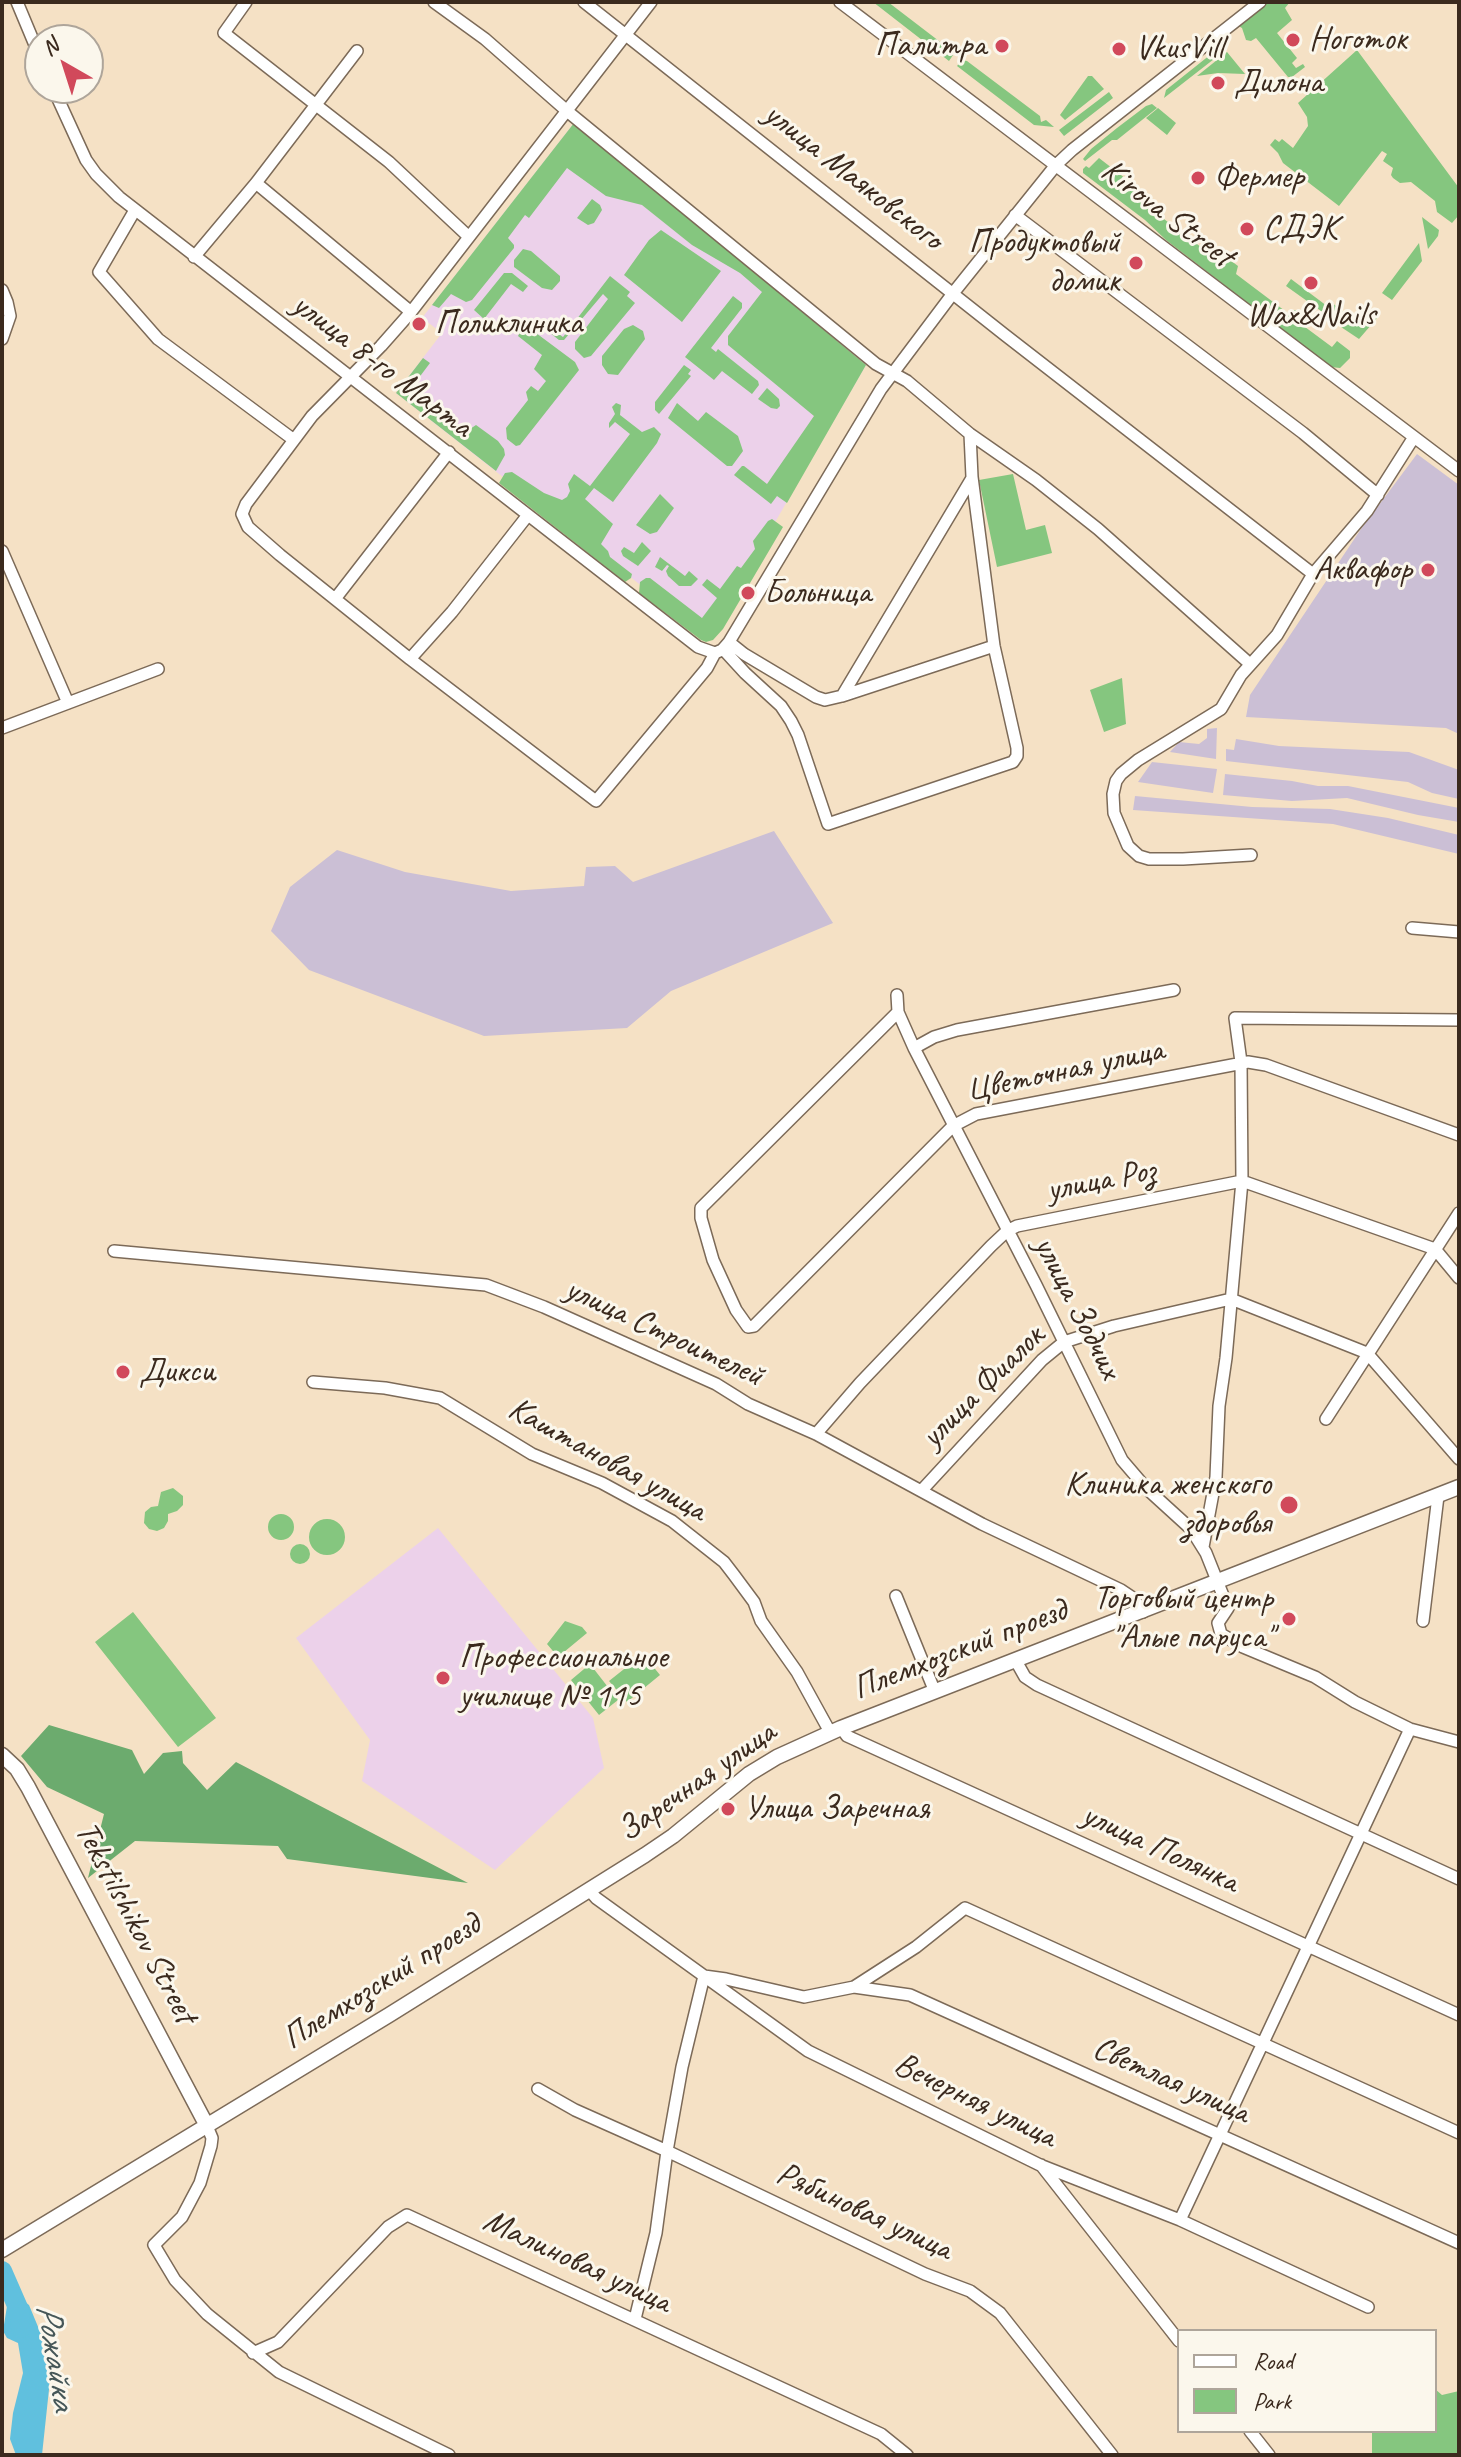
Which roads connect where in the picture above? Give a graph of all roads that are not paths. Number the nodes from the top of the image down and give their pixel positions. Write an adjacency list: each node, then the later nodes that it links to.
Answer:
1 (17, 2): 8 (street)
2 (246, 2): 12 (street)
3 (434, 2): 13 (street)
4 (584, 2): 9 (street, улица Маяковского)
5 (651, 2): 9 (street)
6 (840, 2): 14 (street, Kirova Street)
7 (1260, 2): 14 (street)
8 (26, 24)
9 (625, 34): 13 (street); 21 (street, улица Маяковского)
10 (357, 51): 12 (street)
11 (60, 104): 16 (street, улица 8-го Марта)
12 (316, 105): 15 (street); 18 (street)
13 (567, 111): 18 (street); 24 (street)
14 (1056, 165): 17 (street); 27 (street, Kirova Street)
15 (256, 183): 19 (street); 22 (street)
16 (135, 210): 19 (street, улица 8-го Марта); 28 (street)
17 (1015, 215): 21 (street); 32 (street)
18 (469, 237): 22 (street)
19 (194, 257): 25 (street, улица 8-го Марта)
20 (2, 290): 23 (street)
21 (954, 292): 24 (street); 35 (street, улица Маяковского)
22 (411, 312): 25 (street)
23 (2, 339)
24 (892, 374): 26 (street); 38 (street)
25 (350, 376): 28 (street); 29 (street, улица 8-го Марта)
26 (970, 434): 31 (street); 40 (street)
27 (1414, 437): 30 (street, Kirova Street); 32 (street)
28 (294, 440): 36 (street)
29 (449, 452): 33 (street, улица 8-го Марта); 36 (street)
30 (1459, 471)
31 (972, 477): 37 (street); 42 (street)
32 (1378, 495): 35 (street)
33 (528, 515): 38 (street, улица 8-го Марта); 39 (street)
34 (2, 551): 43 (street)
35 (1313, 574): 40 (street)
36 (335, 599): 39 (street)
37 (994, 646): 38 (street); 42 (street)
38 (722, 648): 39 (street); 42 (street)
39 (410, 659)
40 (1250, 664): 45 (street)
41 (158, 669): 43 (street)
42 (842, 696)
43 (68, 703): 44 (street)
44 (2, 728)
45 (1251, 855)
46 (1412, 928): 47 (street)
47 (1459, 932)
48 (1174, 990): 52 (street)
49 (897, 995): 50 (street, улица Зодчих)
50 (898, 1012): 52 (street, улица Зодчих); 54 (street, Цветочная улица)
51 (1459, 1020): 53 (street)
52 (914, 1048): 54 (street, улица Зодчих)
53 (1241, 1062): 54 (street, Цветочная улица); 55 (street, Цветочная улица); 56 (street)
54 (953, 1126): 58 (street, улица Зодчих)
55 (1459, 1135)
56 (1242, 1181): 58 (street, улица Роз); 59 (street); 62 (street)
57 (1459, 1213): 59 (street)
58 (1007, 1231): 63 (street, улица Зодчих); 67 (street, улица Роз)
59 (1435, 1249): 61 (street); 64 (street)
60 (114, 1251): 67 (street, улица Строителей)
61 (1459, 1278)
62 (1231, 1299): 63 (street, улица Фиалок); 64 (street); 72 (street)
63 (1064, 1342): 70 (street, улица Фиалок); 72 (street, улица Зодчих)
64 (1367, 1353): 66 (street); 68 (street)
65 (313, 1382): 80 (street, Каштановая улица)
66 (1326, 1419)
67 (816, 1434): 70 (street, улица Строителей)
68 (1459, 1459)
69 (1459, 1487): 71 (main road, Племхозский проезд)
70 (922, 1490): 75 (street, улица Строителей)
71 (1438, 1496): 73 (main road, Племхозский проезд); 76 (street)
72 (1203, 1548): 73 (street, улица Зодчих)
73 (1219, 1582): 75 (main road, Племхозский проезд); 79 (street)
74 (896, 1596): 78 (street)
75 (1143, 1612): 77 (main road, Племхозский проезд)
76 (1423, 1621)
77 (1016, 1661): 78 (main road, Племхозский проезд); 83 (street)
78 (935, 1692): 80 (main road, Племхозский проезд)
79 (1410, 1729): 81 (street); 83 (street)
80 (835, 1730): 85 (main road, Заречная улица); 86 (street, улица Полянка)
81 (1459, 1742)
82 (2, 1755): 92 (main road, Tekstilshikov Street)
83 (1361, 1832): 84 (street); 86 (street)
84 (1459, 1879)
85 (589, 1890): 87 (street, Вечерняя улица); 92 (main road, Племхозский проезд)
86 (1308, 1948): 89 (street, улица Полянка); 90 (street)
87 (704, 1976): 88 (street); 95 (street); 96 (street, Вечерняя улица)
88 (854, 1987): 90 (street); 93 (street, Светлая улица)
89 (1459, 2015)
90 (1263, 2043): 93 (street); 94 (street)
91 (538, 2089): 95 (street, Рябиновая улица)
92 (207, 2126): 99 (main road, Племхозский проезд); 103 (street)
93 (1219, 2133): 97 (street); 98 (street, Светлая улица)
94 (1459, 2133)
95 (667, 2151): 101 (street); 107 (street, Рябиновая улица)
96 (1040, 2165): 97 (street, Вечерняя улица); 102 (street)
97 (1180, 2220): 100 (street, Вечерняя улица)
98 (1459, 2243)
99 (2, 2250)
100 (1368, 2307)
101 (635, 2319): 103 (street, Малиновая улица); 106 (street, Малиновая улица)
102 (1177, 2338)
103 (253, 2353): 105 (street)
104 (1252, 2433): 108 (street)
105 (449, 2455)
106 (907, 2455)
107 (1112, 2455)
108 (1269, 2455)

